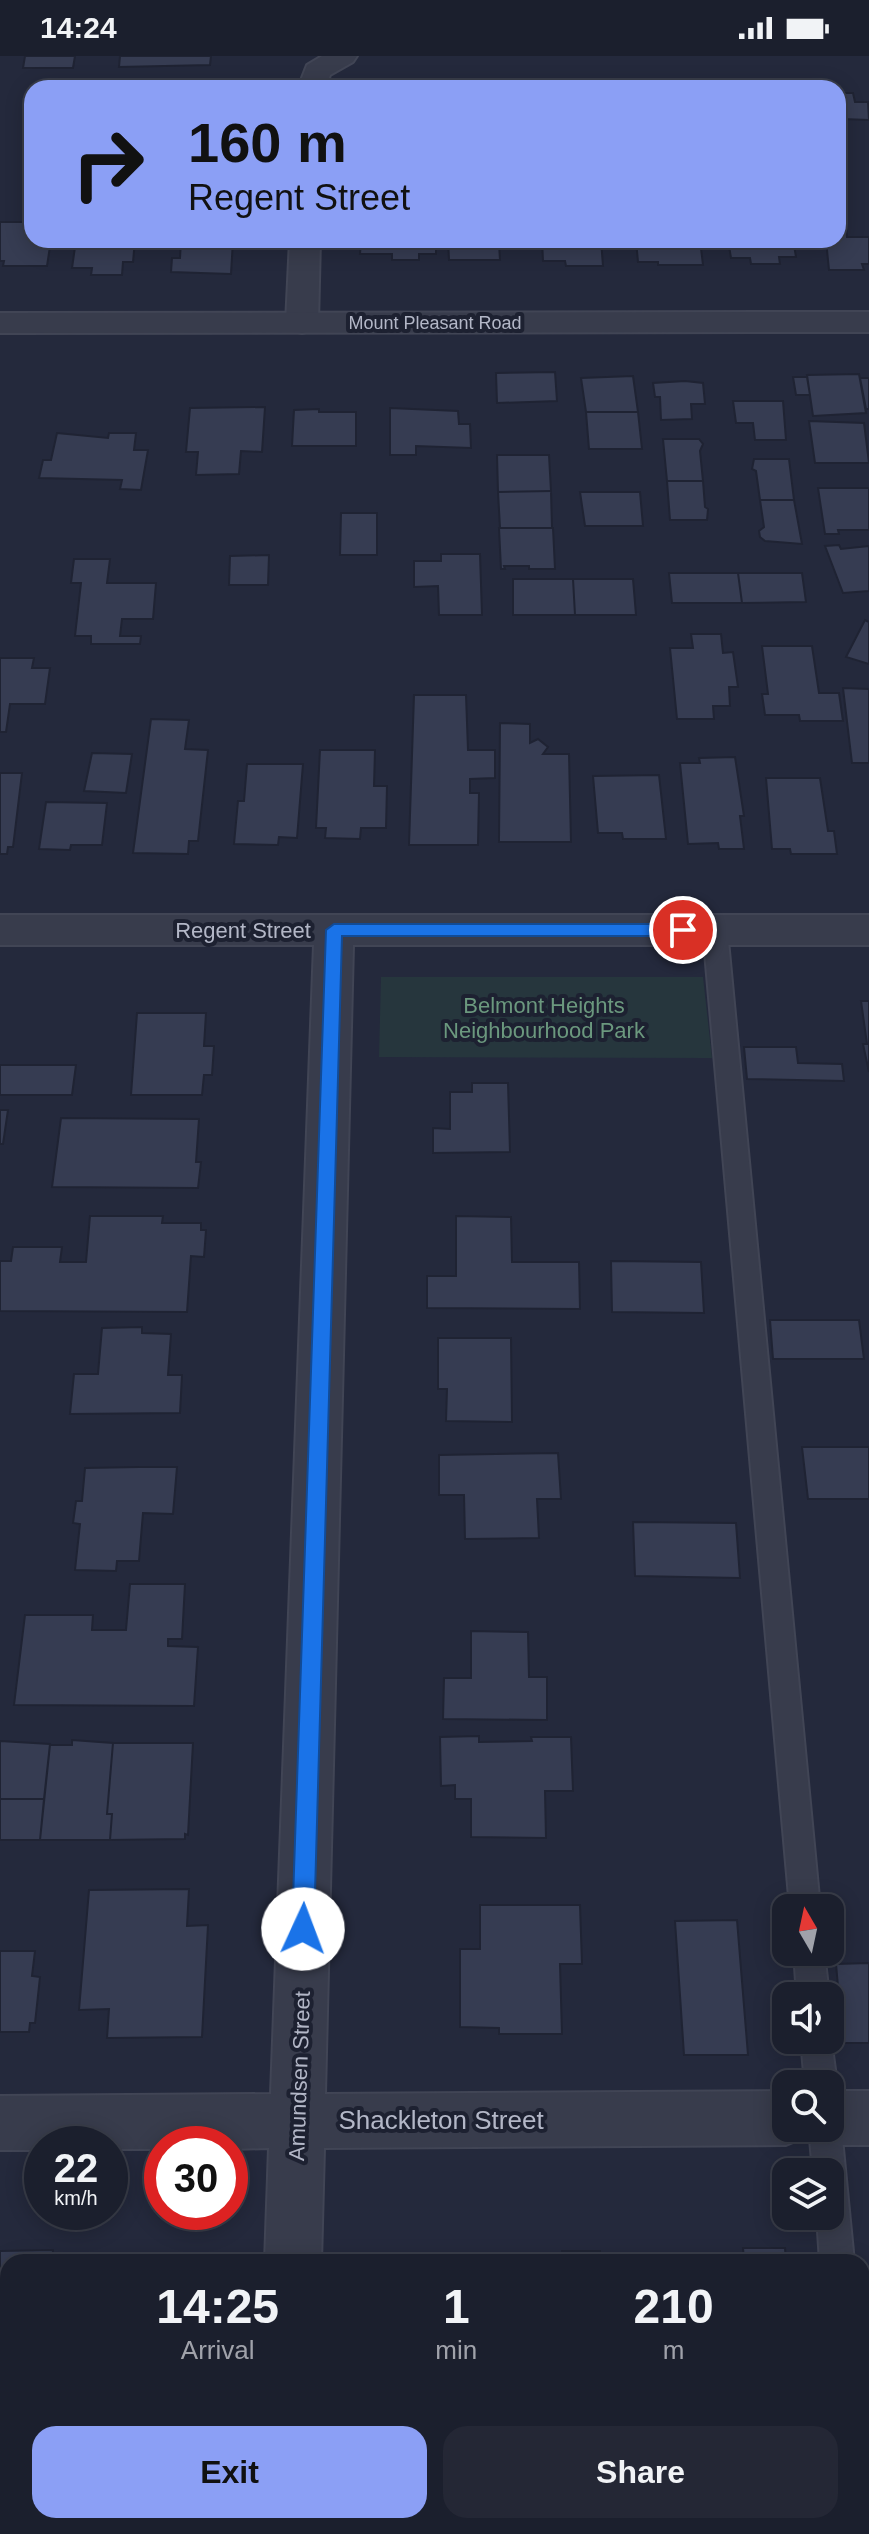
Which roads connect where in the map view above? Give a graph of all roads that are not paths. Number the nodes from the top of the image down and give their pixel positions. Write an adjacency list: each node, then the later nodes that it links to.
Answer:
1 (343, 56): 2 (street)
2 (314, 80)
3 (305, 248): 6 (street)
4 (869, 322): 6 (street, Mount Pleasant Road)
5 (0, 323): 6 (street, Mount Pleasant Road)
6 (302, 323)
7 (0, 930): 8 (street, Regent Street)
8 (334, 930): 9 (street, Regent Street); 15 (street, Amundsen Street)
9 (715, 930): 10 (street, Regent Street); 11 (lane)
10 (869, 930)
11 (804, 1894)
12 (772, 2118): 15 (street, Shackleton Street)
13 (844, 2118): 14 (street)
14 (869, 2118)
15 (297, 2121): 16 (street, Shackleton Street); 18 (street, Amundsen Street)
16 (0, 2123)
17 (834, 2230): 19 (lane)
18 (293, 2254)
19 (836, 2254)

